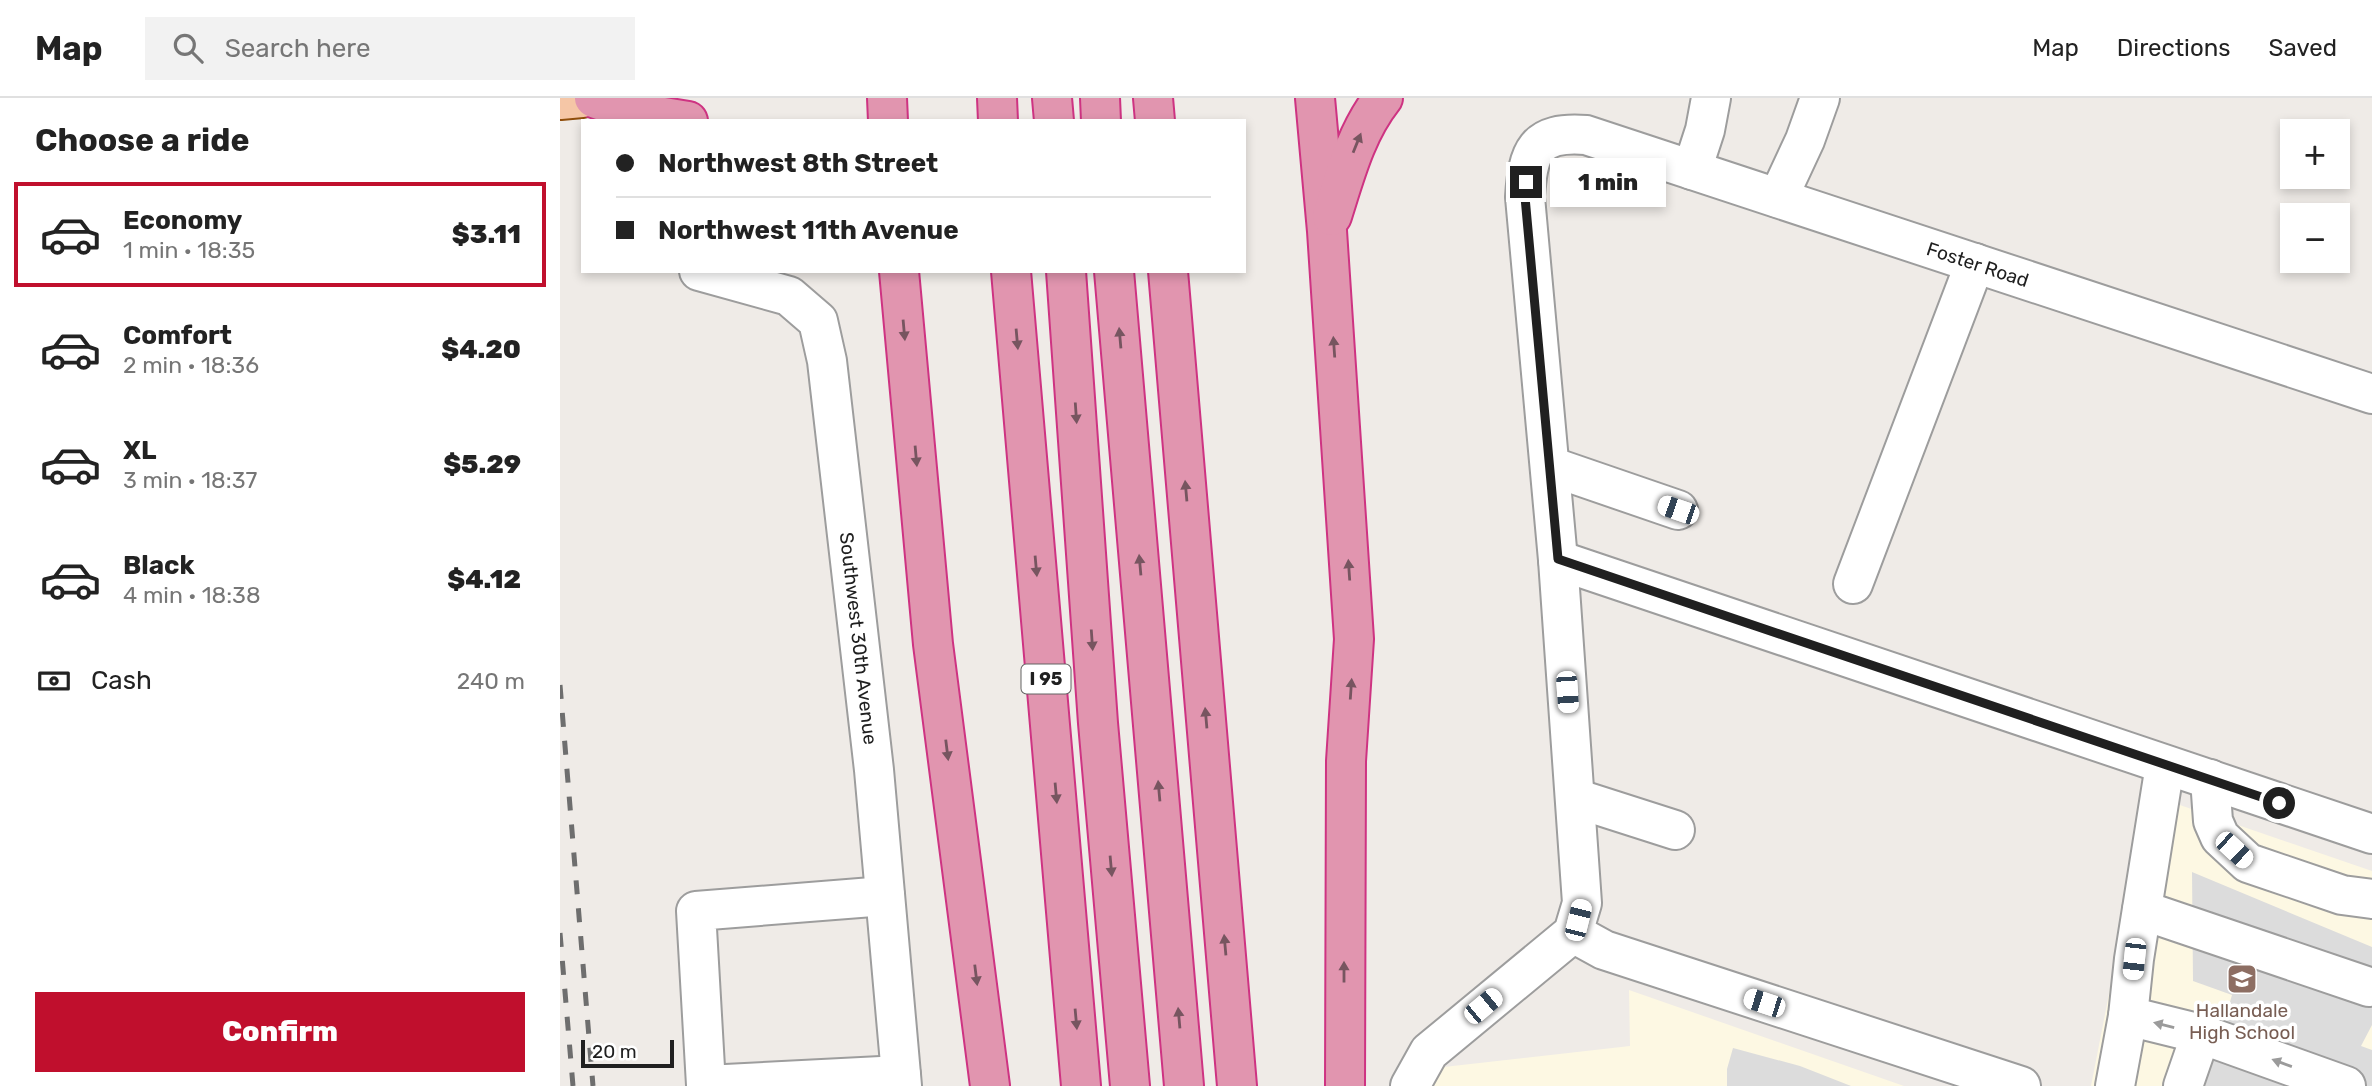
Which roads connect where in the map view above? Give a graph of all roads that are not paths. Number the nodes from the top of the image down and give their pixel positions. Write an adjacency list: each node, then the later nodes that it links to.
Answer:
1 (582, 98): 12 (main road)
2 (593, 98): 13 (street); 14 (highway)
3 (887, 98): 15 (highway)
4 (997, 98): 16 (highway)
5 (1052, 98): 17 (highway)
6 (1100, 98): 18 (highway)
7 (1153, 98): 19 (highway)
8 (1315, 98): 22 (highway)
9 (1383, 98): 22 (highway, one-way to 9)
10 (1711, 98): 20 (street)
11 (1820, 98): 21 (street)
12 (560, 100)
13 (594, 119)
14 (676, 119)
15 (888, 119)
16 (998, 119)
17 (1055, 119)
18 (1101, 119)
19 (1155, 119)
20 (1692, 170): 21 (street, Foster Road); 31 (street, Foster Road)
21 (1778, 198): 23 (street, Foster Road)
22 (1327, 231): 54 (highway, one-way to 22)
23 (1975, 263): 30 (street, Foster Road); 34 (street)
24 (706, 273): 40 (street, Southwest 30th Avenue)
25 (899, 273): 49 (highway, one-way to 49)
26 (1011, 273): 50 (highway, I 95, one-way to 50)
27 (1066, 273): 51 (highway, one-way to 51)
28 (1114, 273): 52 (highway, one-way to 28)
29 (1168, 273): 53 (highway, one-way to 29)
30 (2372, 394)
31 (1549, 466): 32 (street); 33 (street)
32 (1678, 510)
33 (1558, 559): 35 (street); 37 (street)
34 (1853, 584)
35 (2165, 765): 36 (street); 42 (street)
36 (2210, 779): 39 (street); 41 (street)
37 (1575, 798): 38 (street); 43 (street)
38 (1675, 830)
39 (2372, 834)
40 (885, 895): 47 (street, Southwest 30th Avenue); 47 (street)
41 (2372, 899)
42 (2141, 910): 44 (street); 45 (street)
43 (1573, 933): 48 (street); 55 (street)
44 (2369, 987)
45 (2128, 1016): 46 (street, one-way to 45); 56 (street)
46 (2200, 1034): 57 (street); 58 (street, one-way to 46)
47 (902, 1081)
48 (2015, 1084)
49 (990, 1086)
50 (1081, 1086)
51 (1130, 1086)
52 (1184, 1086)
53 (1237, 1086)
54 (1345, 1086)
55 (1410, 1086)
56 (2115, 1086)
57 (2183, 1086)
58 (2346, 1086)

